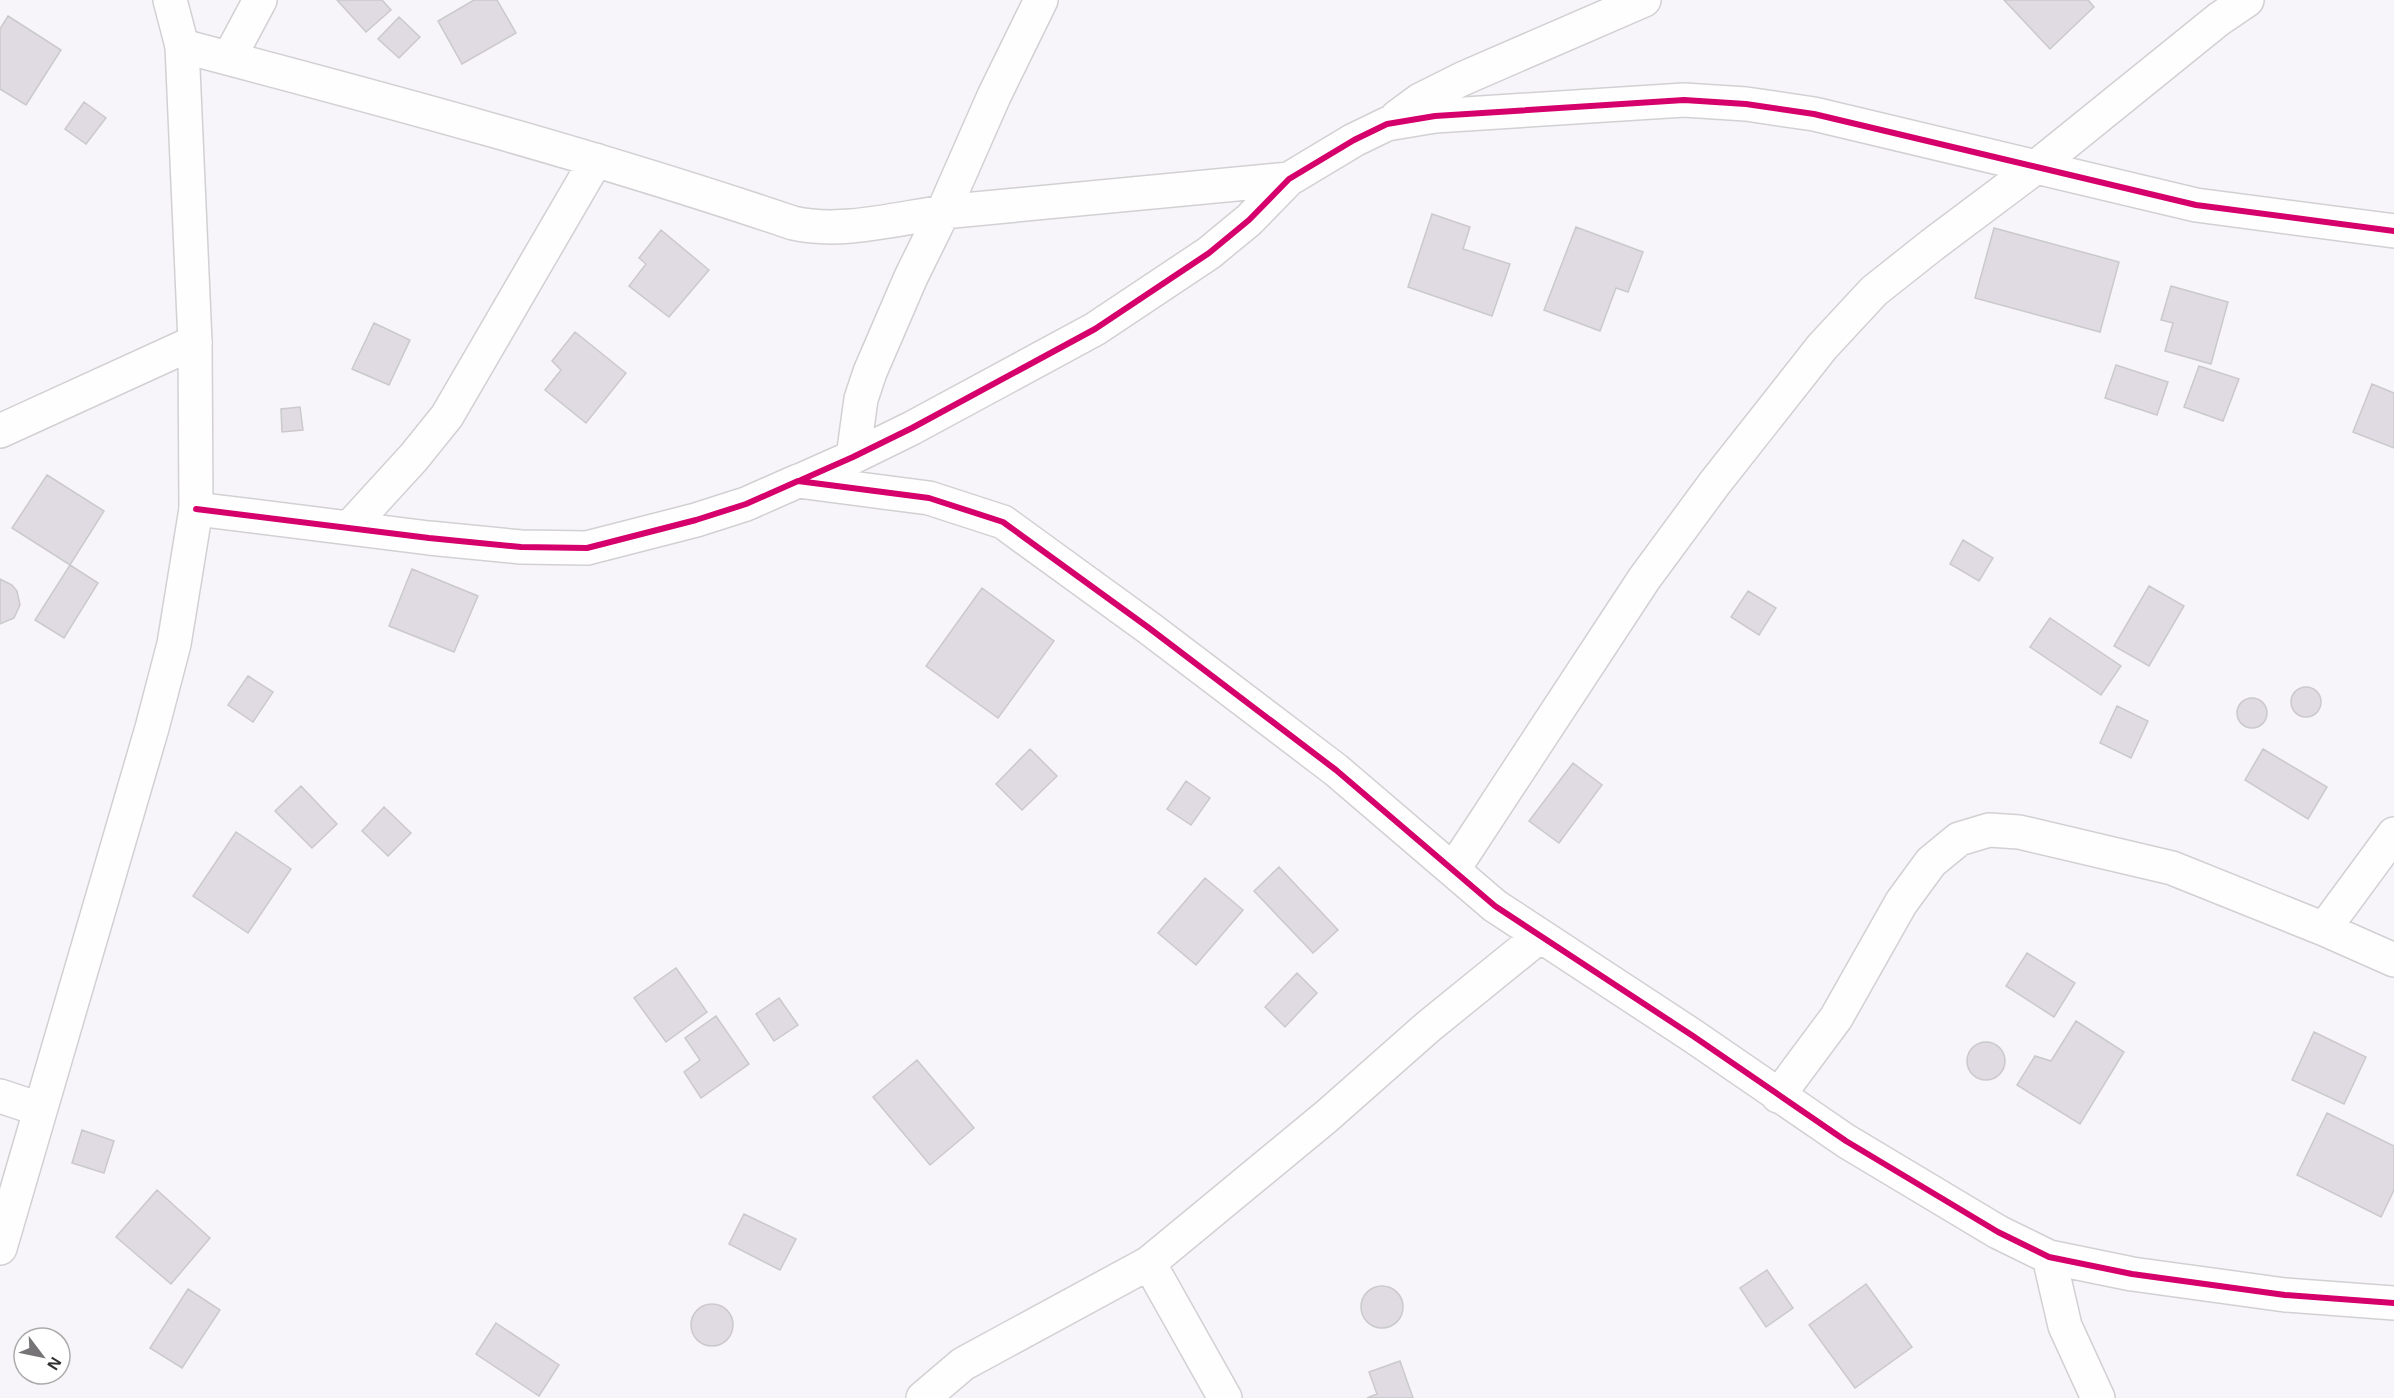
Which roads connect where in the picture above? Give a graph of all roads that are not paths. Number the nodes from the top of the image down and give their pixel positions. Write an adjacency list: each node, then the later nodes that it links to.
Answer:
1 (170, 0): 6 (street)
2 (260, 0): 7 (street)
3 (1041, 0): 12 (street)
4 (1644, 0): 8 (street)
5 (2247, 0): 10 (street)
6 (182, 46): 7 (street); 14 (street)
7 (229, 58): 9 (street)
8 (1387, 124): 10 (street); 11 (street)
9 (596, 160): 12 (street); 19 (street)
10 (2036, 167): 13 (street); 21 (street)
11 (1289, 179): 12 (street); 16 (street)
12 (943, 212): 16 (street)
13 (2394, 231)
14 (195, 342): 15 (street); 18 (street)
15 (0, 431)
16 (853, 457): 17 (street)
17 (798, 481): 19 (street); 21 (street)
18 (196, 509): 19 (street); 27 (street)
19 (350, 527)
20 (2394, 834): 22 (street)
21 (1453, 870): 23 (street)
22 (2324, 929): 24 (street); 26 (street)
23 (1540, 936): 26 (street); 30 (street)
24 (2394, 960)
25 (0, 1096): 27 (street)
26 (1778, 1096): 29 (street)
27 (39, 1108): 28 (street)
28 (0, 1248)
29 (2049, 1257): 31 (street); 34 (street)
30 (1149, 1263): 32 (street); 33 (street)
31 (2394, 1303)
32 (923, 1398)
33 (1225, 1398)
34 (2098, 1398)

